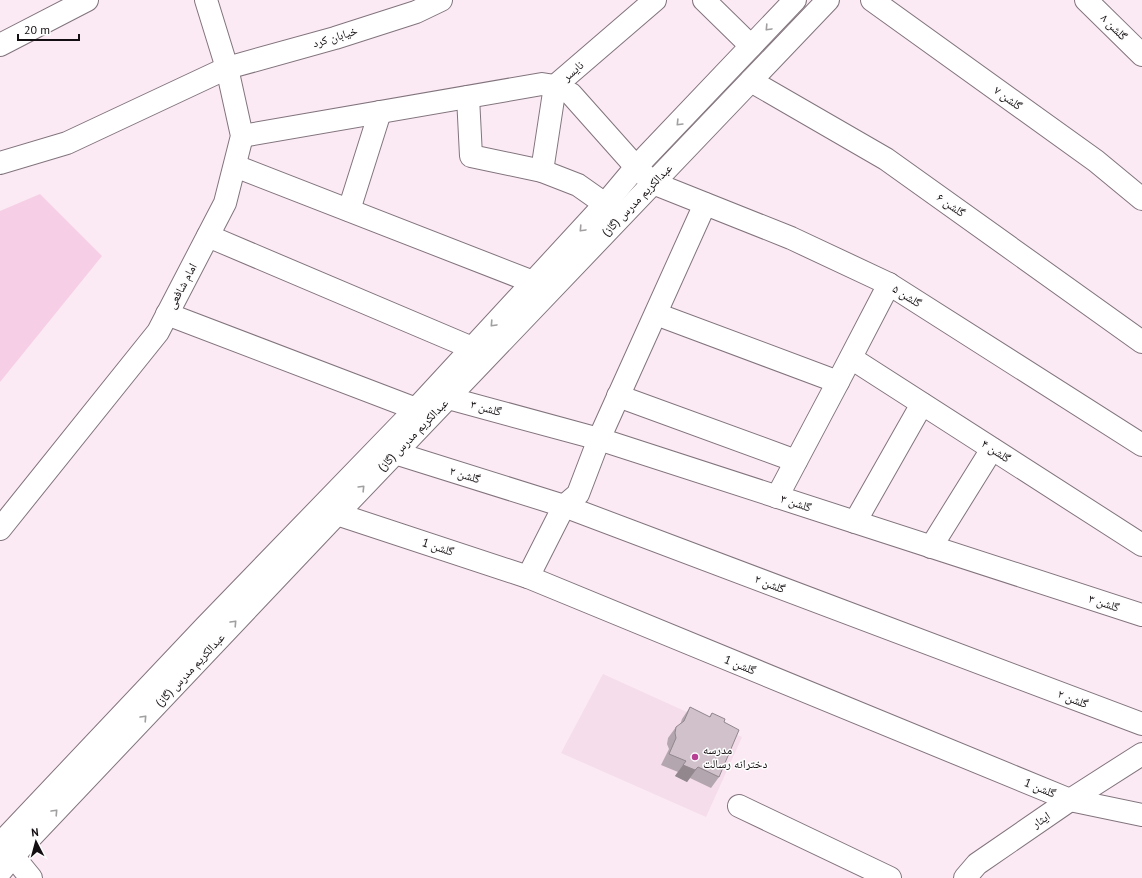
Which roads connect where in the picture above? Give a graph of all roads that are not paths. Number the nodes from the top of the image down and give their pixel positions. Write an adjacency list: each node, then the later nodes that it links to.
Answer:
1 (87, 0): 10 (street)
2 (206, 0): 13 (street, امام شافعی)
3 (655, 0): 15 (street, نایسر)
4 (704, 0): 11 (street)
5 (795, 0): 11 (street, عبدالکریم مدرس (گاز), one-way to 11)
6 (828, 0): 14 (street, عبدالکریم مدرس (گاز))
7 (872, 0): 24 (street, گلشن ۷)
8 (1086, 0): 12 (street, گلشن ۸)
9 (433, 2): 13 (street, خیابان کرد)
10 (0, 45)
11 (751, 46): 21 (street, عبدالکریم مدرس (گاز), one-way to 21)
12 (1142, 55)
13 (227, 68): 18 (street, امام شافعی); 19 (street, خیابان کرد)
14 (751, 80): 23 (street, عبدالکریم مدرس (گاز)); 33 (street, گلشن ۶)
15 (555, 86): 16 (street); 21 (street); 22 (street, نایسر)
16 (468, 97): 17 (street); 22 (street)
17 (380, 112): 18 (street); 27 (street)
18 (242, 136): 20 (street, امام شافعی)
19 (0, 162)
20 (234, 166): 27 (street); 28 (street, امام شافعی)
21 (636, 167): 23 (street); 25 (street, عبدالکریم مدرس (گاز))
22 (542, 171): 25 (street)
23 (653, 183): 26 (street, گلشن ۵); 38 (street, عبدالکریم مدرس (گاز))
24 (1142, 199)
25 (605, 204): 29 (street, عبدالکریم مدرس (گاز), one-way to 29)
26 (705, 204): 30 (street, گلشن ۵); 32 (street)
27 (349, 210): 29 (street)
28 (208, 236): 31 (street, امام شافعی); 34 (street)
29 (533, 282): 34 (street, عبدالکریم مدرس (گاز), one-way to 34)
30 (888, 284): 35 (street); 42 (street, گلشن ۵)
31 (167, 314): 40 (street); 50 (street, امام شافعی)
32 (656, 314): 36 (street); 37 (street)
33 (1142, 342)
34 (472, 348): 40 (street, عبدالکریم مدرس (گاز))
35 (851, 358): 36 (street); 39 (street, گلشن ۴)
36 (838, 382): 45 (street)
37 (618, 396): 41 (street); 45 (street)
38 (448, 398): 40 (street, عبدالکریم مدرس (گاز)); 41 (street, گلشن ۳)
39 (922, 404): 43 (street, گلشن ۴); 49 (street)
40 (423, 414): 44 (street, عبدالکریم مدرس (گاز)); 60 (street, عبدالکریم مدرس (گاز))
41 (599, 439): 46 (street, گلشن ۳); 47 (street)
42 (1142, 445)
43 (992, 448): 51 (street, گلشن ۴); 52 (street)
44 (395, 453): 47 (street, گلشن ۲); 48 (street, عبدالکریم مدرس (گاز), one-way to 44)
45 (796, 461): 46 (street)
46 (777, 497): 49 (street, گلشن ۳)
47 (564, 506): 53 (street); 55 (street, گلشن ۲)
48 (337, 514): 53 (street, گلشن 1); 60 (street, عبدالکریم مدرس (گاز), one-way to 48)
49 (855, 522): 52 (street, گلشن ۳)
50 (0, 529)
51 (1142, 545)
52 (930, 546): 54 (street, گلشن ۳)
53 (528, 577): 57 (street, گلشن 1)
54 (1142, 616)
55 (1142, 724)
56 (1142, 754): 57 (street, ایثار)
57 (1070, 800): 59 (street, گلشن 1); 63 (street, ایثار)
58 (739, 806): 62 (street)
59 (1142, 815)
60 (4, 857): 61 (street)
61 (31, 878)
62 (890, 878)
63 (965, 878)

